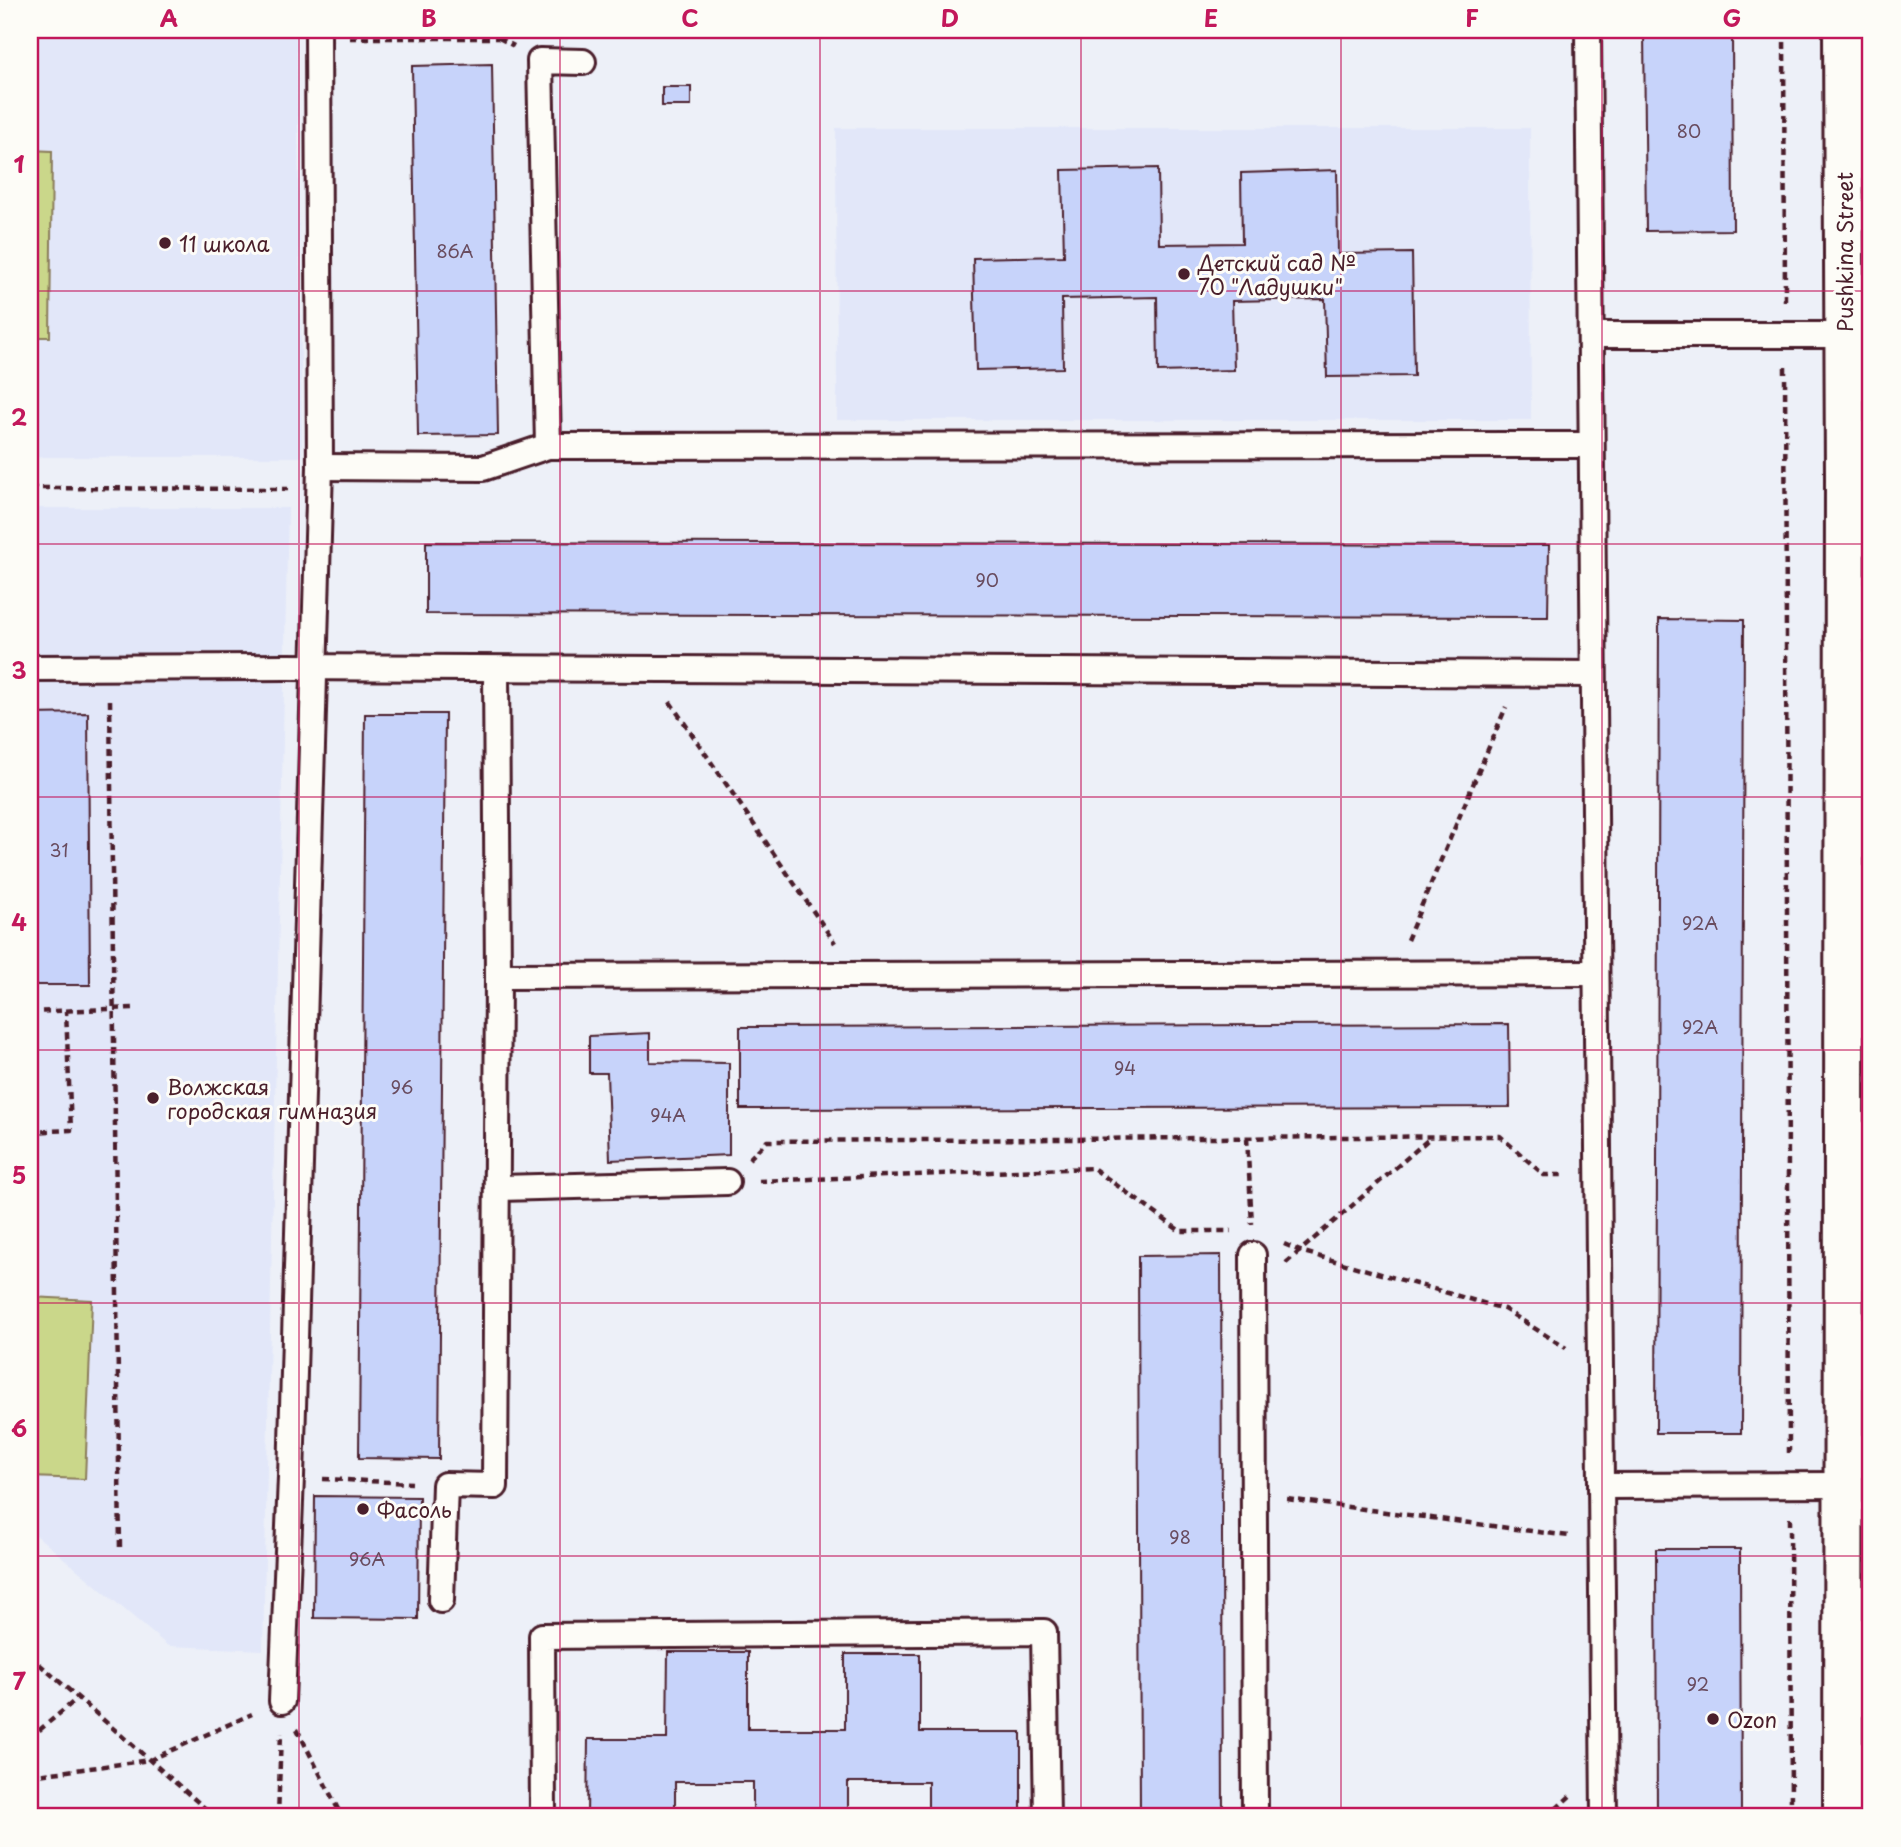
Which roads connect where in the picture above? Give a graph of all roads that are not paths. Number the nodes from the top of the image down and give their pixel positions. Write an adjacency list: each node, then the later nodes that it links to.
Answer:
1 (1588, 30): 5 (lane)
2 (1843, 30): 6 (street, Pushkina Street)
3 (318, 34): 9 (lane)
4 (583, 62): 8 (lane)
5 (1591, 335): 6 (lane); 7 (lane)
6 (1844, 335): 19 (street, Pushkina Street)
7 (1591, 445): 8 (lane); 13 (lane)
8 (548, 446): 9 (lane)
9 (320, 478): 10 (lane)
10 (314, 667): 11 (lane); 12 (lane); 22 (lane)
11 (30, 668)
12 (496, 668): 13 (lane); 15 (lane)
13 (1592, 674): 14 (lane)
14 (1596, 973): 15 (lane); 20 (lane)
15 (498, 975): 17 (lane)
16 (727, 1182): 17 (lane)
17 (497, 1188): 21 (lane)
18 (1254, 1255): 25 (lane)
19 (1845, 1485): 20 (lane); 27 (street, Pushkina Street)
20 (1601, 1486): 26 (lane)
21 (441, 1600)
22 (282, 1700)
23 (543, 1817): 24 (lane)
24 (1047, 1817)
25 (1255, 1817)
26 (1604, 1817)
27 (1843, 1817)

